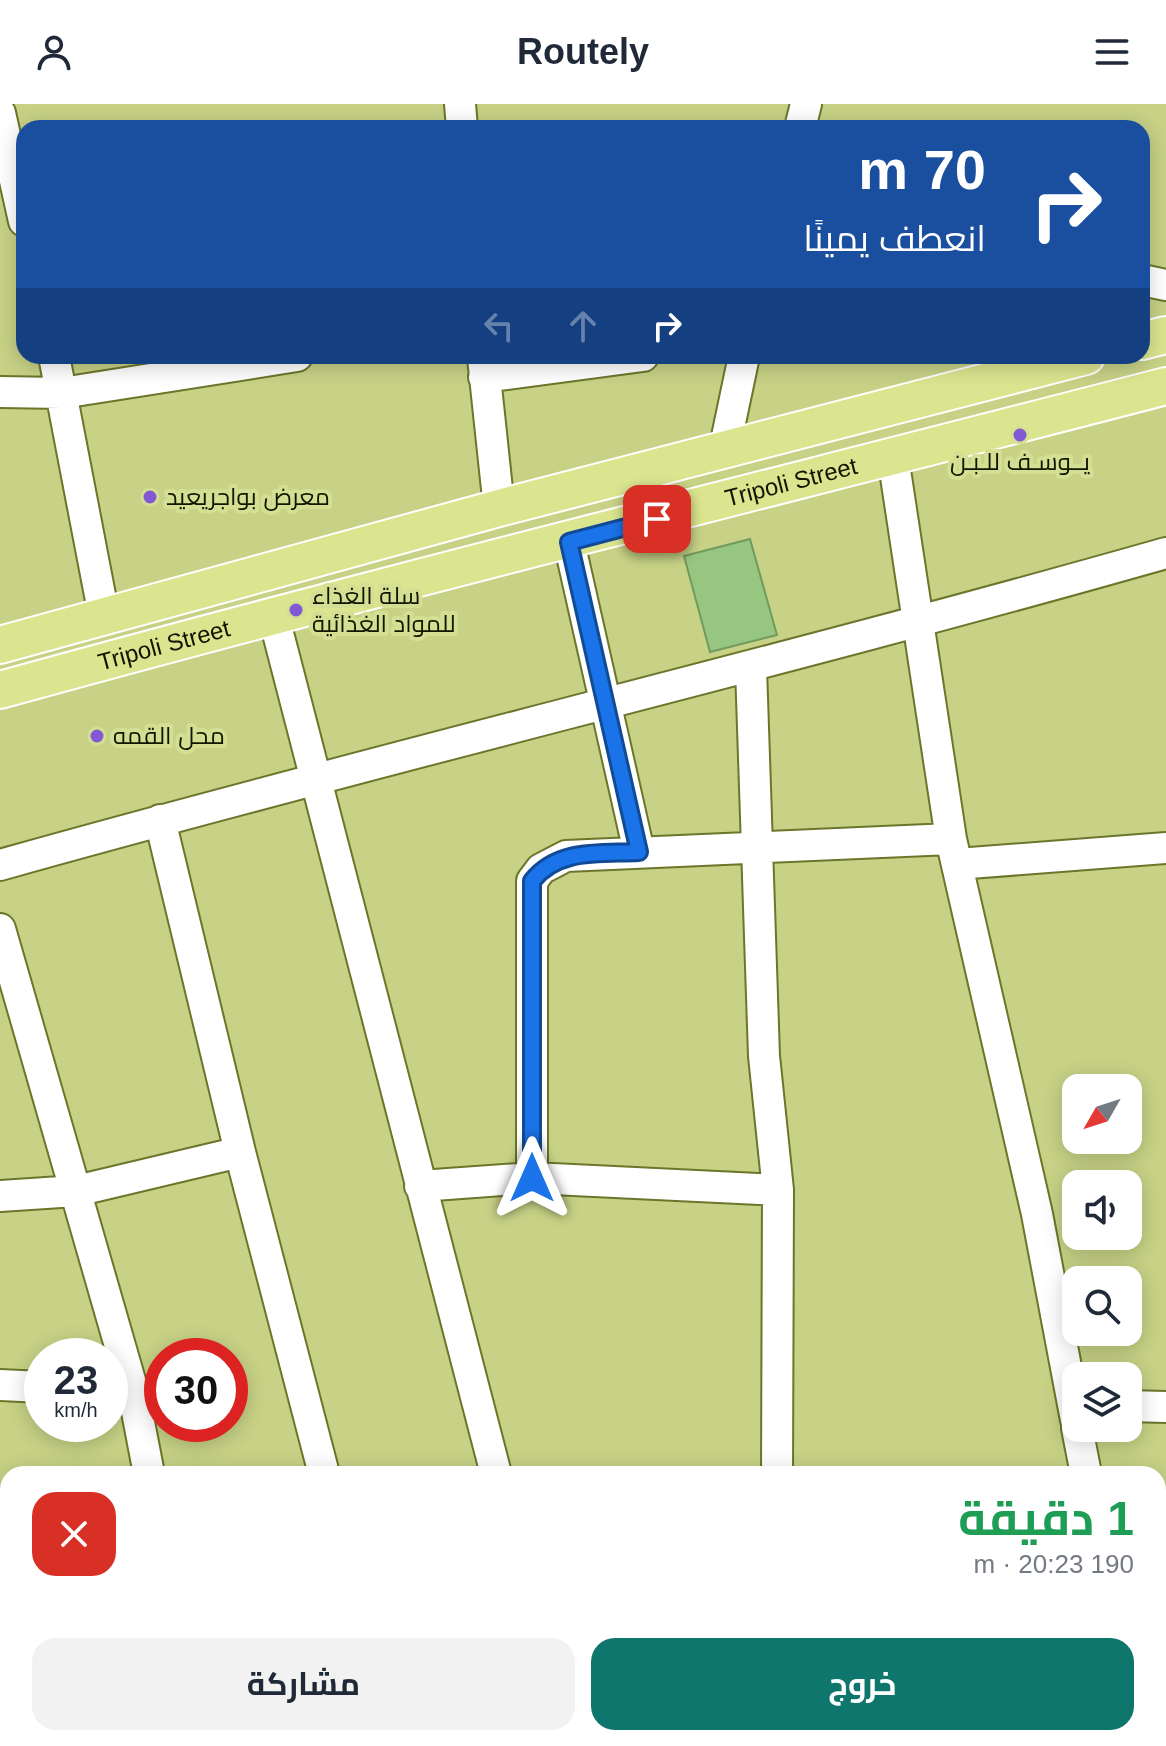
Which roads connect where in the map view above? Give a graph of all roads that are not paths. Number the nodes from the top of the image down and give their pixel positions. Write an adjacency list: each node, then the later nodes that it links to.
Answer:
1 (0, 113): 2 (street)
2 (16, 185)
3 (56, 364): 11 (street)
4 (246, 364): 11 (street)
5 (515, 364): 8 (street)
6 (742, 364): 12 (street)
7 (1056, 364): 12 (main road, Tripoli Street)
8 (483, 366): 14 (street)
9 (1166, 386): 13 (main road, Tripoli Street)
10 (0, 392): 11 (street)
11 (62, 393): 18 (street)
12 (724, 451): 14 (main road, Tripoli Street)
13 (893, 457): 15 (main road, Tripoli Street); 19 (street)
14 (499, 508): 18 (main road, Tripoli Street)
15 (569, 542): 17 (main road, Tripoli Street); 23 (street)
16 (1166, 553): 19 (street)
17 (273, 614): 22 (main road, Tripoli Street); 24 (street)
18 (104, 616): 20 (main road, Tripoli Street)
19 (919, 623): 21 (street); 29 (street)
20 (0, 645)
21 (751, 668): 23 (street); 26 (street)
22 (0, 690)
23 (608, 705): 24 (street); 28 (street)
24 (316, 777): 25 (street); 34 (street)
25 (160, 820): 30 (street); 32 (street)
26 (756, 845): 28 (street); 29 (street); 35 (street)
27 (1166, 848): 29 (street)
28 (639, 852): 33 (street)
29 (954, 852): 39 (street)
30 (0, 865)
31 (0, 929): 36 (street)
32 (240, 1152): 36 (street); 47 (street)
33 (532, 1178): 34 (street); 35 (street)
34 (420, 1186): 48 (street)
35 (778, 1190): 49 (street)
36 (76, 1191): 37 (street); 38 (street)
37 (0, 1196)
38 (110, 1338)
39 (1066, 1362)
40 (0, 1385): 41 (street)
41 (24, 1386)
42 (1142, 1406): 43 (street)
43 (1166, 1407)
44 (128, 1409): 46 (street)
45 (1081, 1442): 50 (street)
46 (146, 1466)
47 (322, 1466)
48 (494, 1466)
49 (777, 1466)
50 (1085, 1466)

